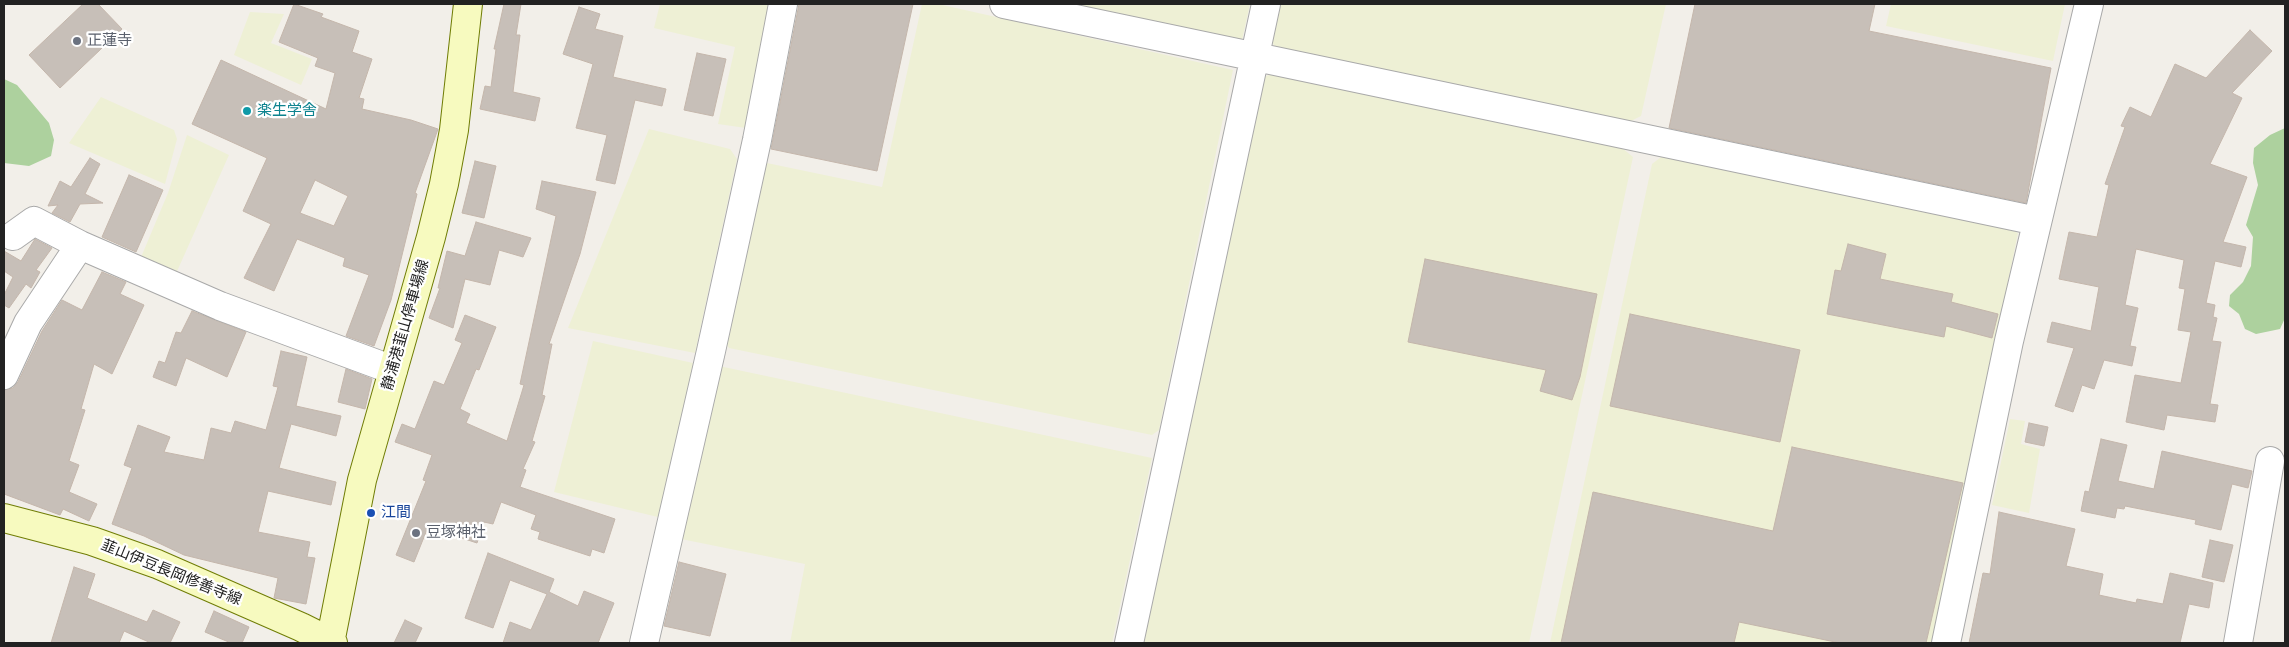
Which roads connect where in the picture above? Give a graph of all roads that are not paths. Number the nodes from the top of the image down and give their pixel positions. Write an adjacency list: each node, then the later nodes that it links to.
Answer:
1 (468, 4): 10 (main road, 静浦港韮山停車場線)
2 (783, 4): 15 (street)
3 (1004, 4): 6 (street)
4 (1266, 4): 6 (street)
5 (2089, 4): 7 (street)
6 (1255, 56): 7 (street); 16 (street)
7 (2037, 221): 17 (street)
8 (14, 236): 9 (street)
9 (80, 246): 10 (street); 11 (street)
10 (393, 370): 14 (main road, 静浦港韮山停車場線)
11 (4, 375)
12 (2270, 461): 18 (street)
13 (4, 518): 14 (main road, 韮山伊豆長岡修善寺線)
14 (331, 643)
15 (644, 643)
16 (1129, 643)
17 (1946, 643)
18 (2238, 643)

